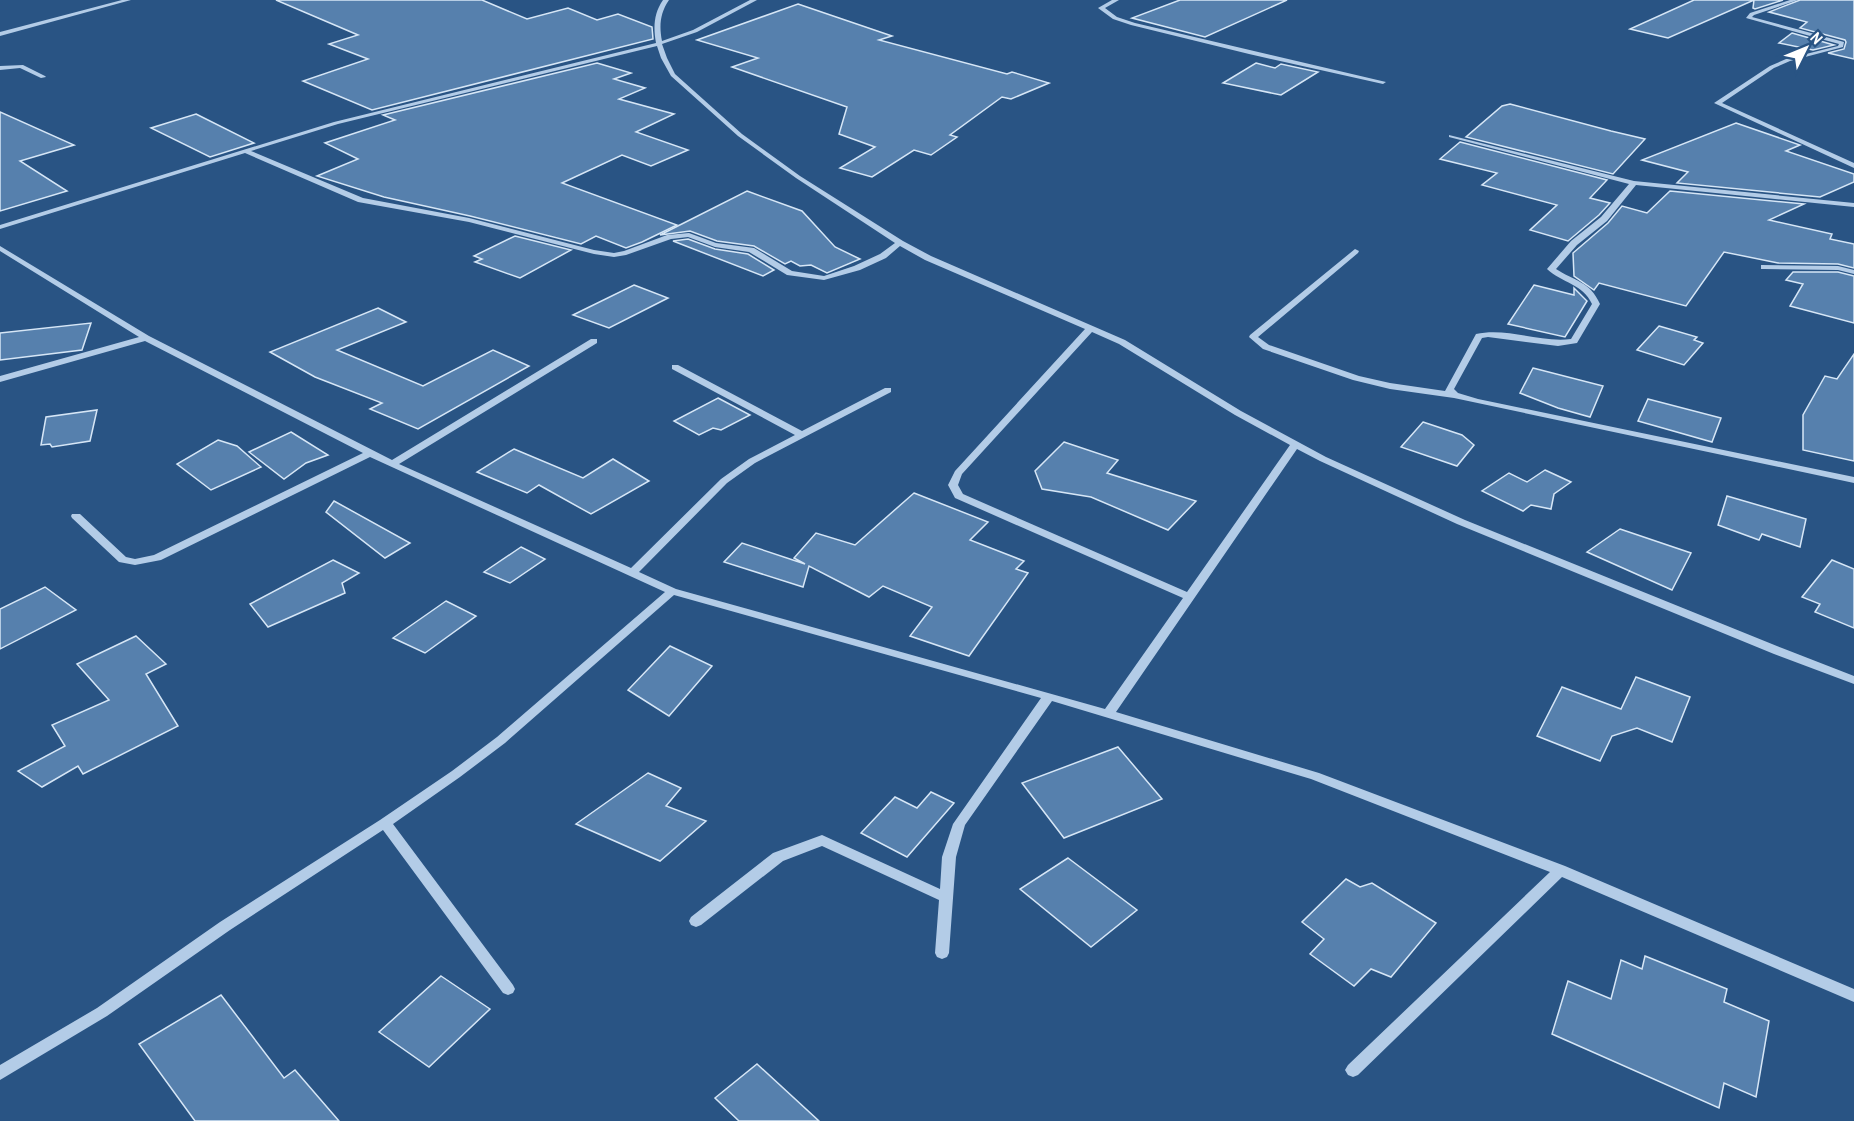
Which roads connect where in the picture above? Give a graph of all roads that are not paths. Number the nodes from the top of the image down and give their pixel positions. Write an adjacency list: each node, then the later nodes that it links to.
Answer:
1 (128, 0): 6 (street)
2 (666, 0): 7 (street)
3 (754, 0): 7 (street)
4 (1116, 0): 10 (street)
5 (1795, 0): 13 (street)
6 (0, 34)
7 (658, 44): 12 (street); 17 (street)
8 (0, 68): 9 (street)
9 (43, 77)
10 (1383, 82)
11 (1451, 136): 14 (street)
12 (245, 151): 16 (street); 17 (street)
13 (1854, 166)
14 (1634, 183): 15 (street); 29 (street)
15 (1854, 205)
16 (0, 227)
17 (900, 243): 23 (street)
18 (0, 248): 24 (street)
19 (1355, 251): 29 (street)
20 (1854, 261): 22 (street)
21 (1764, 267): 22 (street)
22 (1852, 271)
23 (1090, 329): 31 (street); 38 (street)
24 (146, 338): 27 (street); 32 (street)
25 (594, 341): 33 (street)
26 (675, 367): 30 (street)
27 (0, 379)
28 (888, 390): 30 (street)
29 (1455, 395): 34 (street)
30 (802, 435): 36 (street)
31 (1295, 444): 38 (street); 39 (street)
32 (370, 453): 33 (street); 35 (street)
33 (392, 464): 36 (street)
34 (1854, 480)
35 (76, 516)
36 (632, 573): 37 (street)
37 (672, 591): 40 (street); 42 (street)
38 (1189, 597): 41 (street)
39 (1854, 680)
40 (1049, 696): 41 (street); 44 (street)
41 (1108, 714): 43 (street)
42 (385, 823): 47 (street); 50 (street)
43 (1560, 870): 48 (street); 49 (street)
44 (947, 898): 45 (street); 46 (street)
45 (696, 921)
46 (942, 953)
47 (508, 989)
48 (1854, 996)
49 (1353, 1070)
50 (0, 1073)

